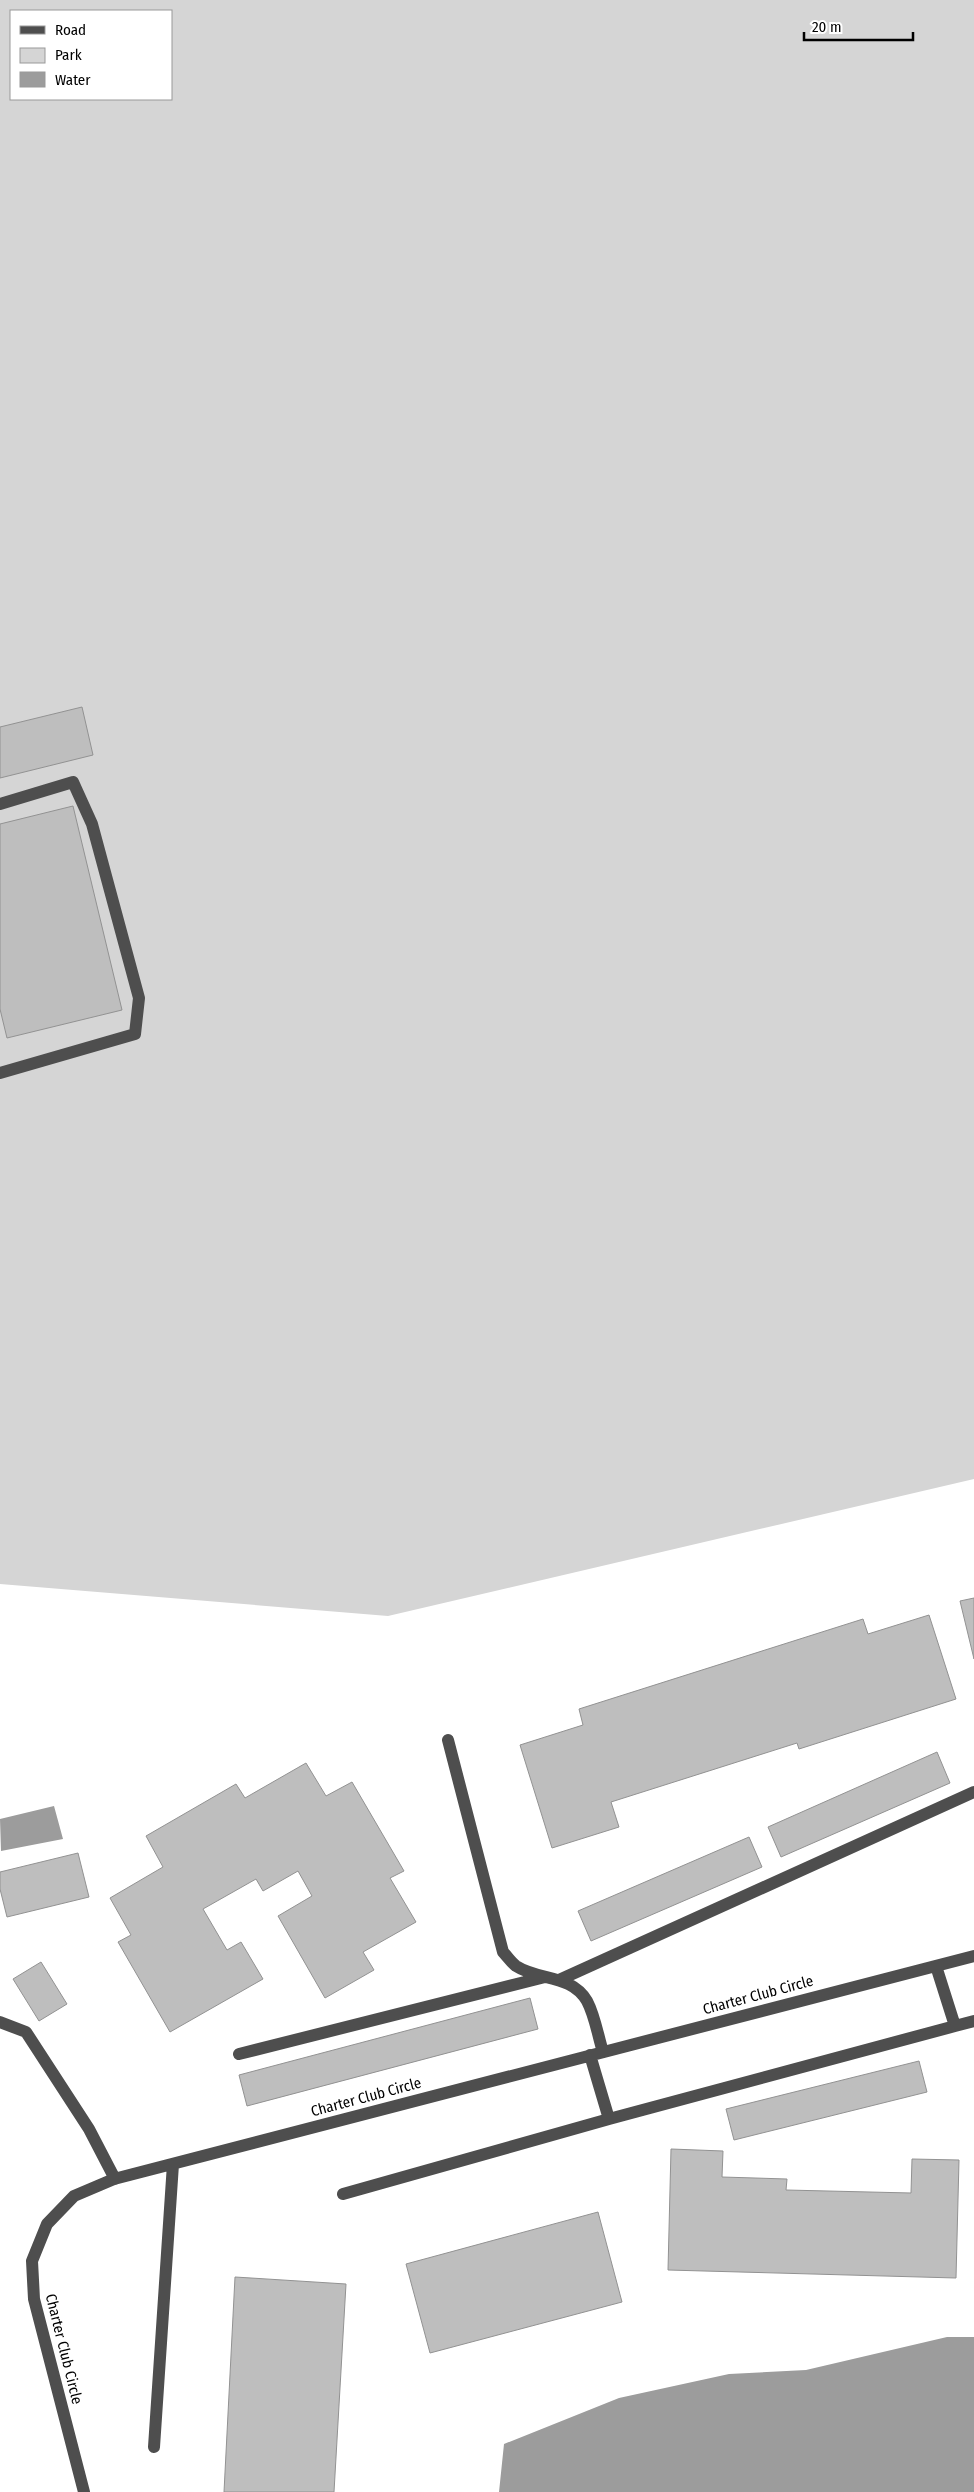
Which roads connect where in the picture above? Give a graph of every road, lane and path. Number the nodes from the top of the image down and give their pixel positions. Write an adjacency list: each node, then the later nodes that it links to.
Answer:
1 (0, 804): 2 (street)
2 (0, 1073)
3 (448, 1740): 7 (street)
4 (974, 1792): 8 (street)
5 (974, 1956): 6 (street, Charter Club Circle)
6 (936, 1966): 11 (street); 12 (street, Charter Club Circle)
7 (545, 1977): 8 (street); 13 (street)
8 (559, 1980): 12 (street)
9 (974, 2021): 11 (street)
10 (0, 2022): 17 (street)
11 (955, 2026): 15 (street)
12 (603, 2052): 14 (street, Charter Club Circle)
13 (239, 2054)
14 (590, 2055): 15 (street); 16 (street, Charter Club Circle)
15 (608, 2119): 18 (street)
16 (173, 2164): 17 (street, Charter Club Circle); 19 (street)
17 (115, 2179): 20 (street, Charter Club Circle)
18 (343, 2194)
19 (154, 2447)
20 (84, 2492)

